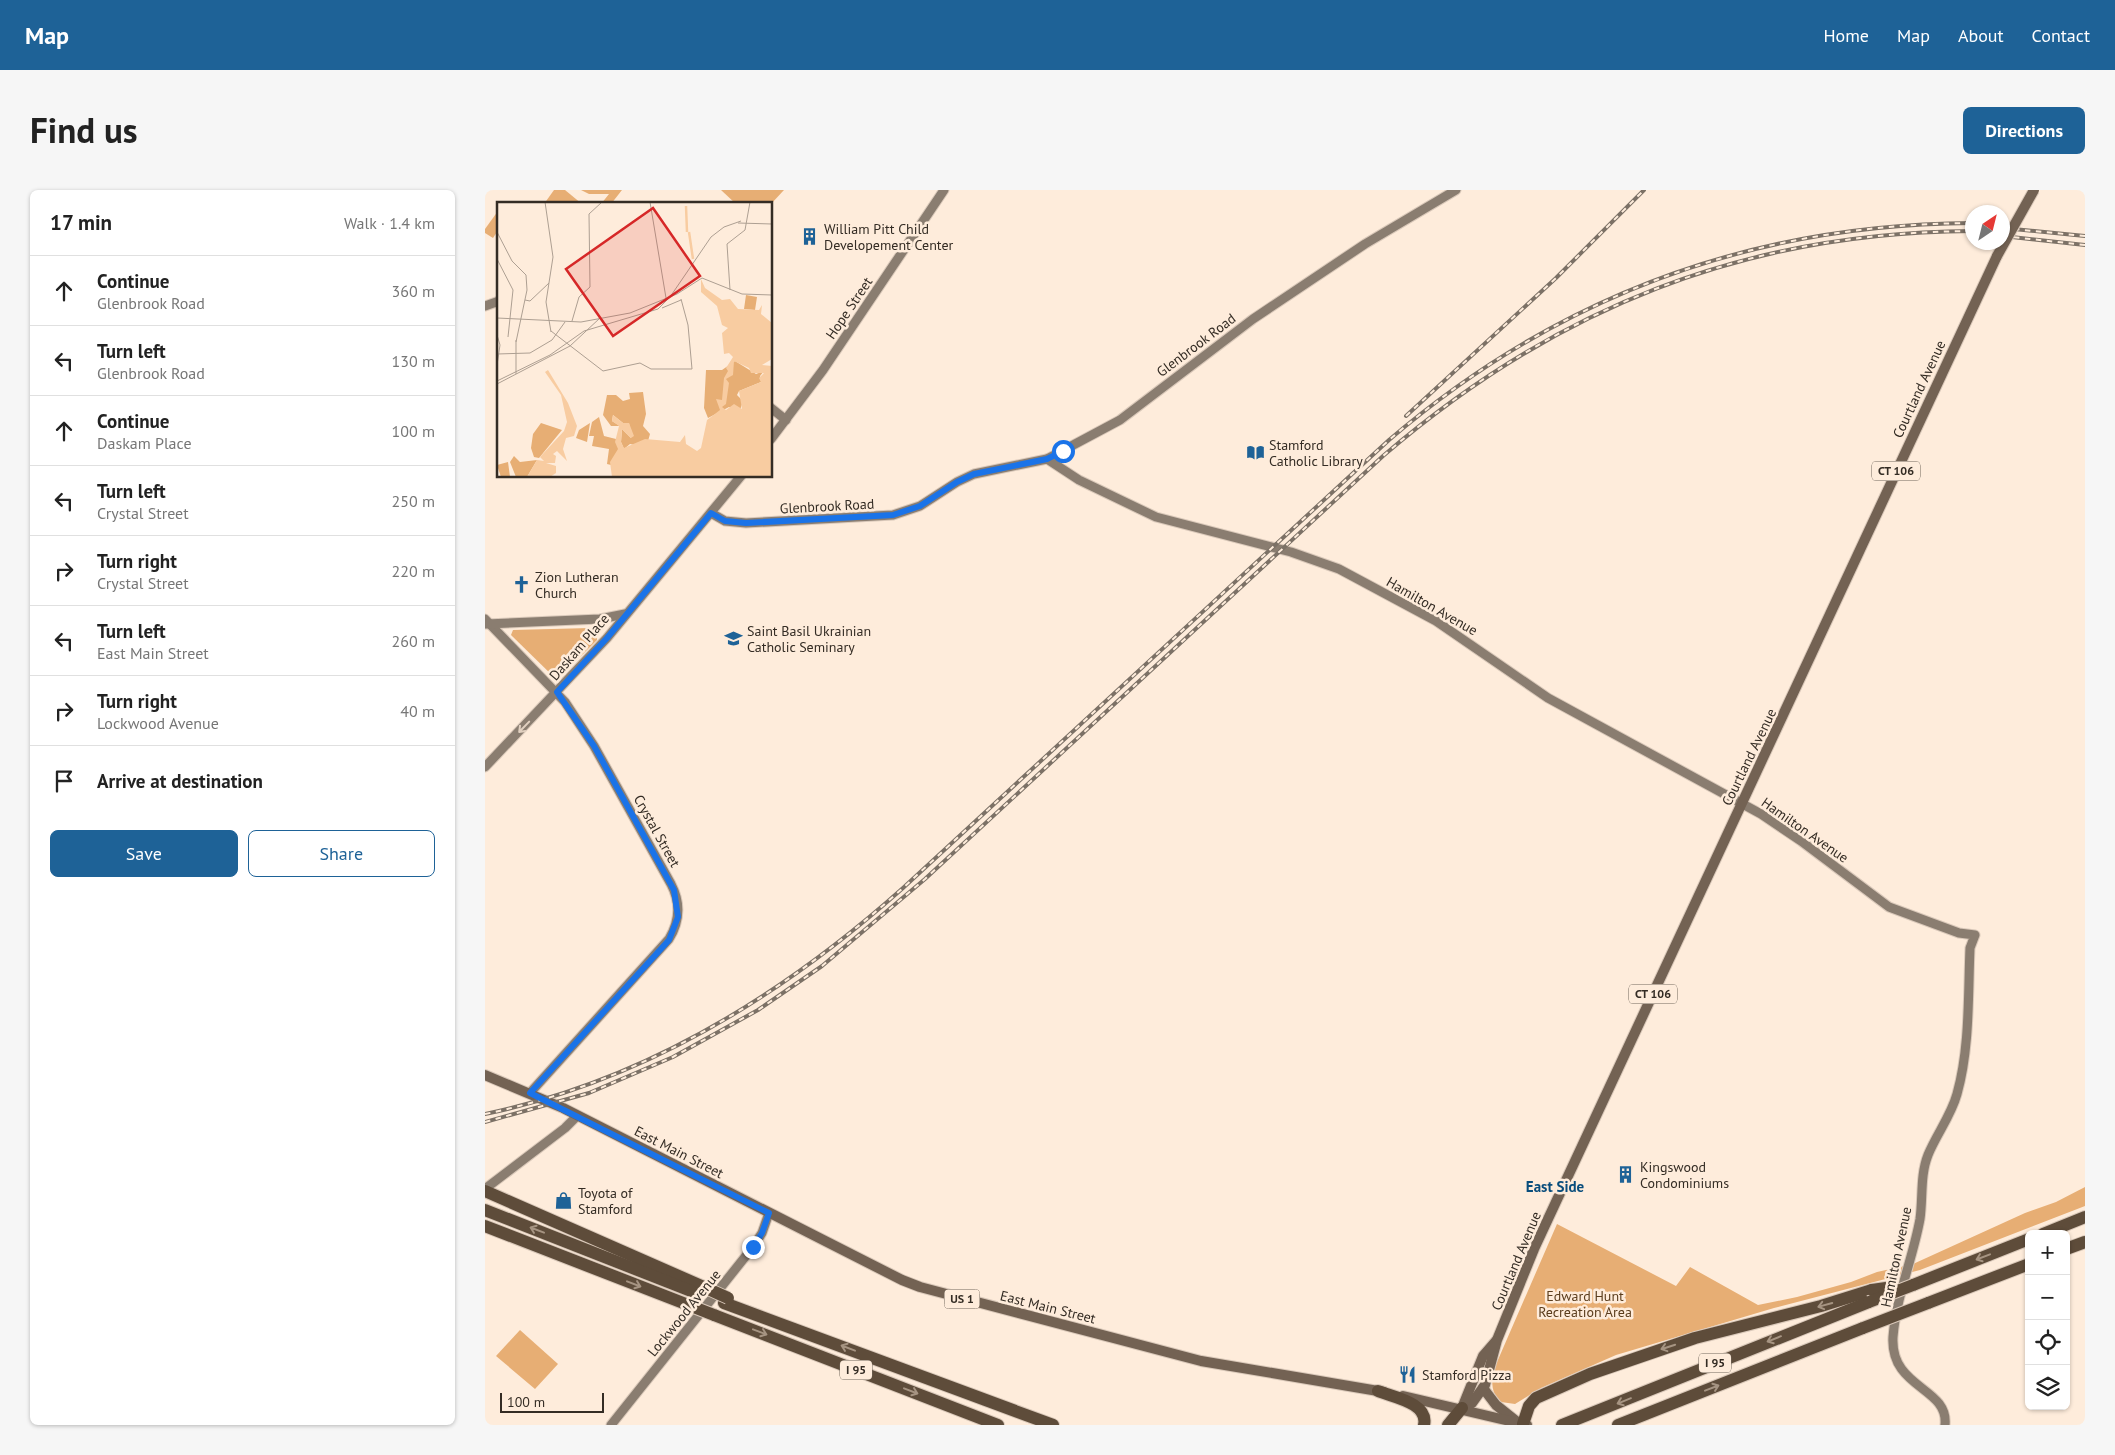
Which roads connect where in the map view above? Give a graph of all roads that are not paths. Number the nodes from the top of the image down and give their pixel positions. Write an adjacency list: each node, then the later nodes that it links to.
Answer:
1 (944, 190): 7 (street, Hope Street)
2 (1455, 190): 9 (street, Glenbrook Road)
3 (2034, 190): 16 (main road, Courtland Avenue / CT 106, bridge)
4 (497, 302): 5 (street)
5 (485, 306)
6 (773, 410): 7 (street)
7 (786, 420): 8 (street, Hope Street)
8 (773, 436)
9 (1047, 459): 11 (street, Glenbrook Road); 16 (street, Hamilton Avenue)
10 (739, 478): 11 (street)
11 (711, 513): 12 (street)
12 (625, 614): 13 (street); 14 (street, Daskam Place)
13 (486, 623): 14 (street, Daskam Place)
14 (557, 692): 15 (street, one-way to 15); 18 (street, Crystal Street)
15 (485, 767)
16 (1742, 803): 32 (main road, Courtland Avenue / CT 106); 46 (street, Hamilton Avenue)
17 (485, 1075): 18 (main road, East Main Street / US 1)
18 (530, 1093): 19 (main road, East Main Street / US 1)
19 (577, 1116): 20 (street); 22 (main road, East Main Street / US 1)
20 (485, 1190): 30 (highway)
21 (491, 1213): 30 (highway, one-way to 21)
22 (769, 1213): 34 (main road, East Main Street / US 1); 38 (street, Lockwood Avenue)
23 (2085, 1217): 25 (highway)
24 (485, 1226): 39 (highway, I 95, one-way to 39, bridge)
25 (2053, 1230)
26 (2025, 1241): 31 (highway, one-way to 31, bridge)
27 (2085, 1242): 28 (highway)
28 (2070, 1248)
29 (2025, 1266): 35 (highway, I 95, one-way to 29, bridge)
30 (703, 1291): 40 (highway, I 95, one-way to 30, bridge)
31 (1870, 1296): 37 (highway, one-way to 37); 43 (highway, I 95, one-way to 43)
32 (1488, 1358): 33 (main road, Courtland Avenue / CT 106); 36 (main road, Courtland Avenue / CT 106)
33 (1483, 1388): 36 (main road, Courtland Avenue / CT 106); 37 (main road)
34 (1378, 1391): 36 (main road, East Main Street / US 1); 41 (highway)
35 (1685, 1399): 44 (highway, I 95); 45 (highway)
36 (1462, 1408): 37 (main road, East Main Street / US 1); 42 (highway)
37 (1523, 1424)
38 (611, 1425)
39 (998, 1425)
40 (1053, 1425)
41 (1424, 1425)
42 (1448, 1425)
43 (1562, 1425)
44 (1618, 1425)
45 (1625, 1425)
46 (1945, 1425)

